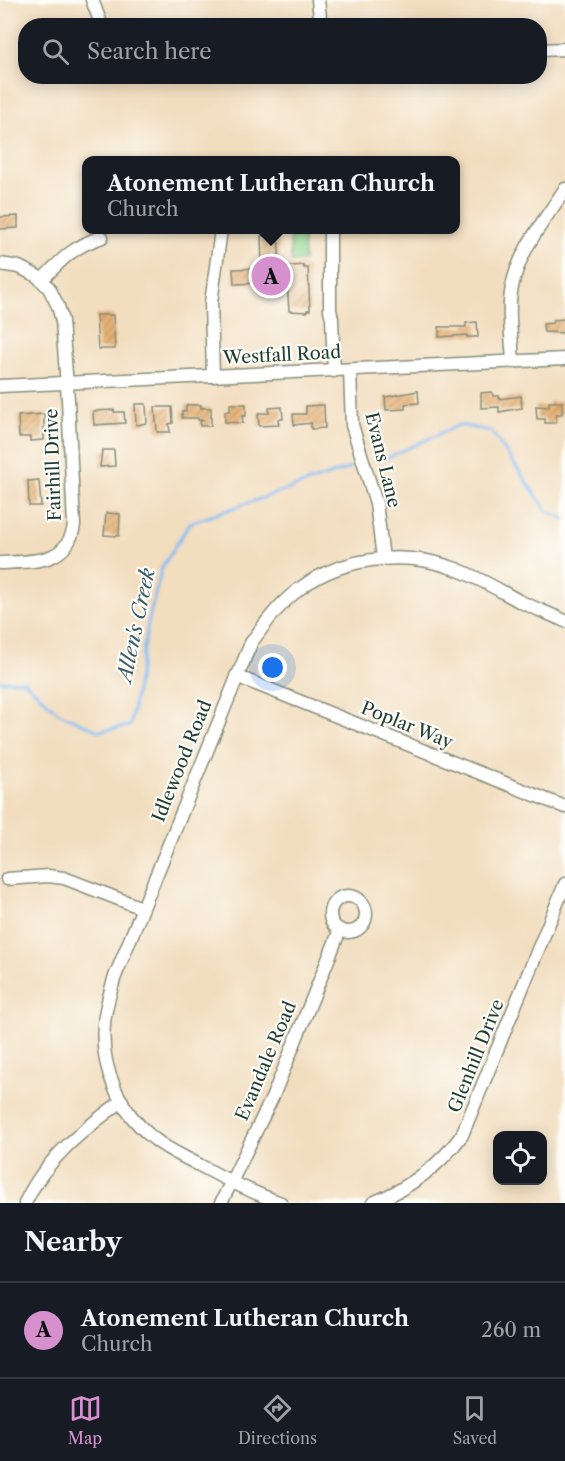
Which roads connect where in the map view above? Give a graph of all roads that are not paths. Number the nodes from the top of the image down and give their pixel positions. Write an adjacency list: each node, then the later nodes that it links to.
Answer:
1 (92, 0): 3 (street)
2 (318, 0): 4 (street)
3 (99, 18)
4 (320, 18)
5 (565, 49): 6 (street)
6 (547, 50)
7 (565, 189): 14 (street)
8 (220, 234): 17 (street)
9 (330, 234): 15 (street)
10 (102, 237): 12 (street)
11 (0, 264): 12 (street)
12 (42, 280): 18 (street)
13 (565, 360): 14 (street, Westfall Road)
14 (513, 362): 16 (street, Westfall Road)
15 (334, 370): 16 (street, Westfall Road); 17 (street, Westfall Road)
16 (350, 370): 20 (street, Evans Lane)
17 (213, 376): 18 (street, Westfall Road)
18 (66, 383): 19 (street, Westfall Road); 21 (street, Fairhill Drive)
19 (0, 386)
20 (383, 558): 22 (street, Idlewood Road); 23 (street, Idlewood Road)
21 (0, 563)
22 (565, 621)
23 (236, 676): 24 (street, Poplar Way); 27 (street, Idlewood Road)
24 (565, 807)
25 (2, 882): 27 (street)
26 (565, 884): 28 (street, Glenhill Drive)
27 (142, 908): 30 (street, Idlewood Road)
28 (560, 913): 35 (street, Glenhill Drive)
29 (340, 930): 31 (street, Evandale Road)
30 (122, 1101): 31 (street, Idlewood Road); 32 (street)
31 (232, 1182): 33 (street, Evandale Road); 34 (street)
32 (25, 1203)
33 (221, 1203)
34 (281, 1203)
35 (373, 1203)

